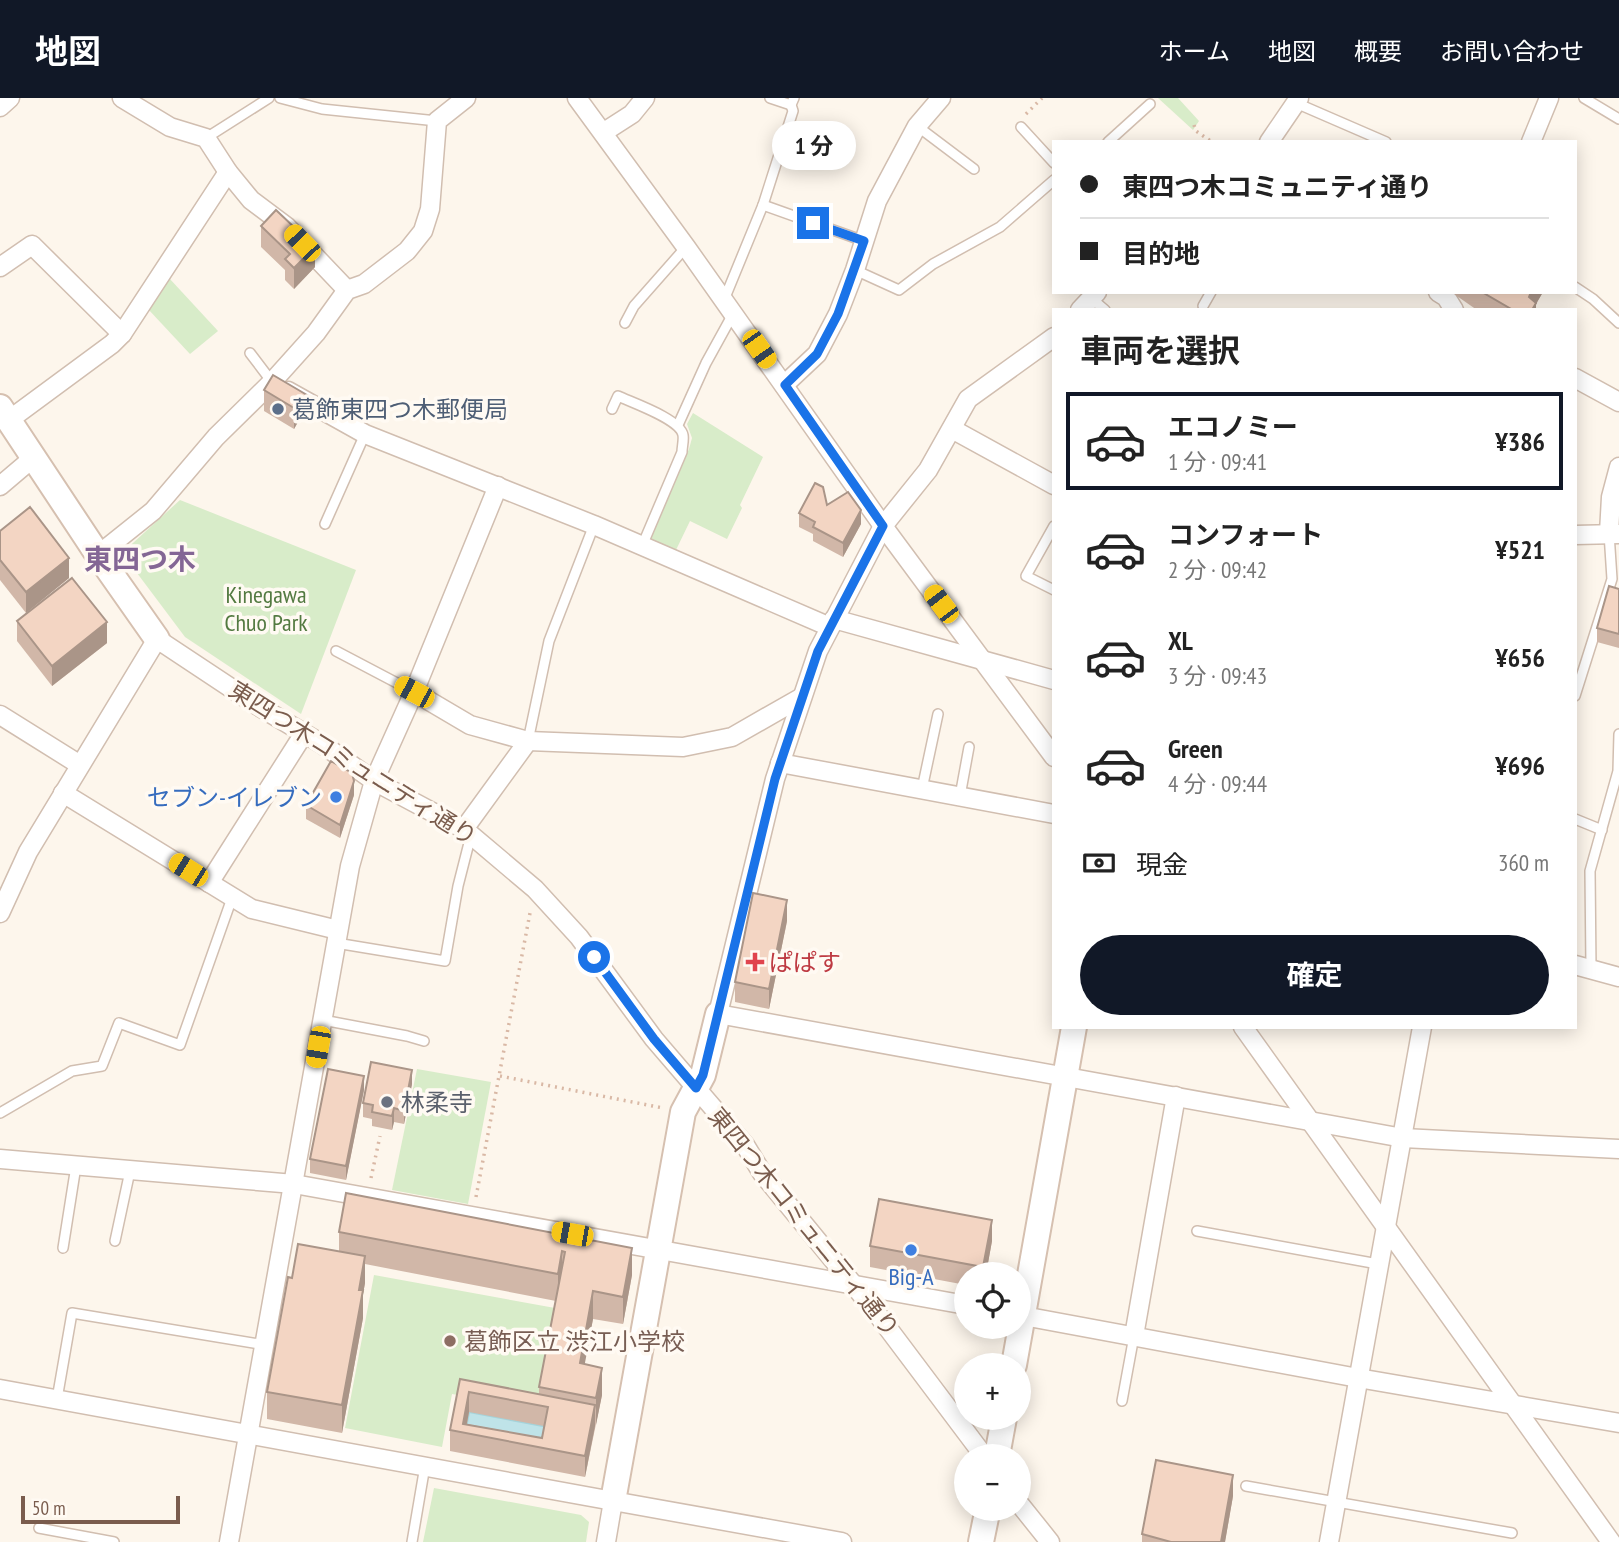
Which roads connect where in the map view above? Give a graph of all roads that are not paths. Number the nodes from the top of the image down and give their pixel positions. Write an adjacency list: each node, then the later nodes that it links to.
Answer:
1 (10, 98): 15 (street)
2 (122, 98): 21 (street)
3 (269, 98): 21 (lane)
4 (280, 98): 17 (lane)
5 (466, 98): 17 (street)
6 (577, 98): 20 (street)
7 (646, 98): 20 (street)
8 (770, 98): 13 (lane)
9 (941, 98): 18 (street)
10 (1549, 98): 25 (street)
11 (1584, 98): 16 (lane)
12 (1297, 100): 23 (street); 24 (lane)
13 (793, 102): 30 (lane)
14 (1150, 104): 22 (lane)
15 (0, 107)
16 (1619, 119)
17 (437, 121): 36 (street)
18 (918, 126): 27 (lane); 31 (street)
19 (1021, 127): 26 (lane)
20 (604, 132): 32 (street)
21 (206, 138): 28 (street)
22 (1110, 140)
23 (1270, 140)
24 (1383, 140)
25 (1532, 140)
26 (1052, 161)
27 (974, 169)
28 (228, 172): 36 (street); 42 (street)
29 (1052, 182): 34 (lane)
30 (762, 205): 31 (lane); 39 (lane)
31 (864, 241): 34 (street)
32 (686, 247): 39 (street); 40 (lane)
33 (0, 267): 42 (street)
34 (855, 270): 47 (street)
35 (1577, 288): 41 (lane)
36 (347, 290): 46 (street)
37 (1209, 294): 38 (lane)
38 (1203, 306)
39 (728, 308): 47 (street); 51 (lane)
40 (625, 323)
41 (1619, 323)
42 (122, 334): 50 (street)
43 (1052, 338): 52 (street)
44 (250, 353): 46 (lane)
45 (1577, 379): 48 (street)
46 (272, 382): 53 (street); 66 (street)
47 (785, 385): 61 (street)
48 (1619, 402)
49 (612, 409): 51 (lane)
50 (4, 413): 54 (street)
51 (678, 425): 65 (lane)
52 (952, 429): 56 (street); 61 (street)
53 (365, 434): 58 (street); 59 (lane)
54 (33, 458): 57 (street); 66 (street)
55 (1619, 467): 63 (street)
56 (1052, 484)
57 (0, 486)
58 (498, 486): 60 (street); 75 (street)
59 (325, 524)
60 (594, 525): 65 (street); 81 (lane)
61 (883, 526): 69 (street); 72 (street)
62 (1052, 530): 68 (lane)
63 (1614, 533): 64 (street); 67 (lane)
64 (1577, 535)
65 (642, 545): 69 (street)
66 (98, 555): 70 (street)
67 (1615, 579): 74 (lane)
68 (1052, 589)
69 (832, 623): 72 (street); 76 (street)
70 (157, 639): 80 (street, 東四つ木コミュニティ通り); 85 (street)
71 (335, 651): 75 (lane)
72 (985, 662): 73 (street); 83 (street)
73 (1052, 680)
74 (1577, 690)
75 (414, 692): 81 (street); 86 (street)
76 (802, 697): 81 (street); 84 (street)
77 (938, 714): 87 (lane)
78 (0, 715): 85 (street)
79 (1619, 734): 90 (lane)
80 (303, 735): 86 (street, 東四つ木コミュニティ通り); 95 (street)
81 (528, 741): 94 (street)
82 (969, 747): 89 (lane)
83 (1052, 754)
84 (780, 763): 87 (street); 101 (street)
85 (80, 765): 88 (street)
86 (374, 781): 94 (street, 東四つ木コミュニティ通り); 98 (street)
87 (922, 789): 89 (street)
88 (63, 793): 95 (street); 97 (street)
89 (960, 796): 91 (street)
90 (1614, 806): 93 (lane)
91 (1052, 814)
92 (1577, 820): 93 (lane)
93 (1602, 830): 99 (lane)
94 (468, 832): 98 (lane); 108 (street, 東四つ木コミュニティ通り)
95 (209, 883): 96 (street)
96 (232, 898): 98 (street); 110 (lane)
97 (0, 914)
98 (337, 936): 102 (street)
99 (1583, 967): 100 (street)
100 (1619, 977)
101 (718, 1014): 107 (street); 108 (street)
102 (323, 1020): 106 (lane); 117 (street)
103 (1074, 1029): 107 (street)
104 (1244, 1029): 111 (street)
105 (1422, 1029): 112 (street)
106 (424, 1041)
107 (1065, 1076): 109 (street); 123 (street)
108 (696, 1088): 122 (street); 125 (street, 東四つ木コミュニティ通り)
109 (1176, 1096): 111 (street); 128 (street)
110 (0, 1113)
111 (1308, 1120): 112 (street); 118 (street)
112 (1403, 1138): 113 (street); 118 (street)
113 (1619, 1149)
114 (0, 1159): 115 (street)
115 (76, 1166): 116 (street); 121 (lane)
116 (130, 1171): 117 (street); 120 (lane)
117 (294, 1184): 122 (street); 129 (street)
118 (1386, 1229): 124 (street); 134 (street)
119 (1197, 1231): 124 (lane)
120 (114, 1241)
121 (63, 1248)
122 (657, 1249): 125 (street); 140 (street)
123 (1031, 1262)
124 (1378, 1264): 130 (street)
125 (854, 1286): 126 (street); 137 (street, 東四つ木コミュニティ通り)
126 (954, 1304)
127 (1031, 1317): 128 (street)
128 (1134, 1336): 130 (street); 133 (lane)
129 (265, 1345): 132 (lane); 136 (street)
130 (1359, 1378): 134 (street); 141 (street)
131 (0, 1389): 132 (street)
132 (57, 1399): 136 (street)
133 (1122, 1401)
134 (1513, 1405): 135 (street); 154 (street)
135 (1619, 1423)
136 (248, 1435): 138 (street); 147 (street)
137 (975, 1444)
138 (425, 1466): 140 (street); 148 (lane)
139 (1246, 1486): 141 (lane)
140 (613, 1501): 149 (street); 150 (street)
141 (1337, 1503): 145 (lane); 153 (street)
142 (1031, 1518): 152 (street)
143 (985, 1521): 151 (street)
144 (39, 1528): 146 (lane)
145 (1512, 1533)
146 (114, 1542)
147 (229, 1542)
148 (412, 1542)
149 (606, 1542)
150 (842, 1542)
151 (981, 1542)
152 (1050, 1542)
153 (1329, 1542)
154 (1611, 1542)

